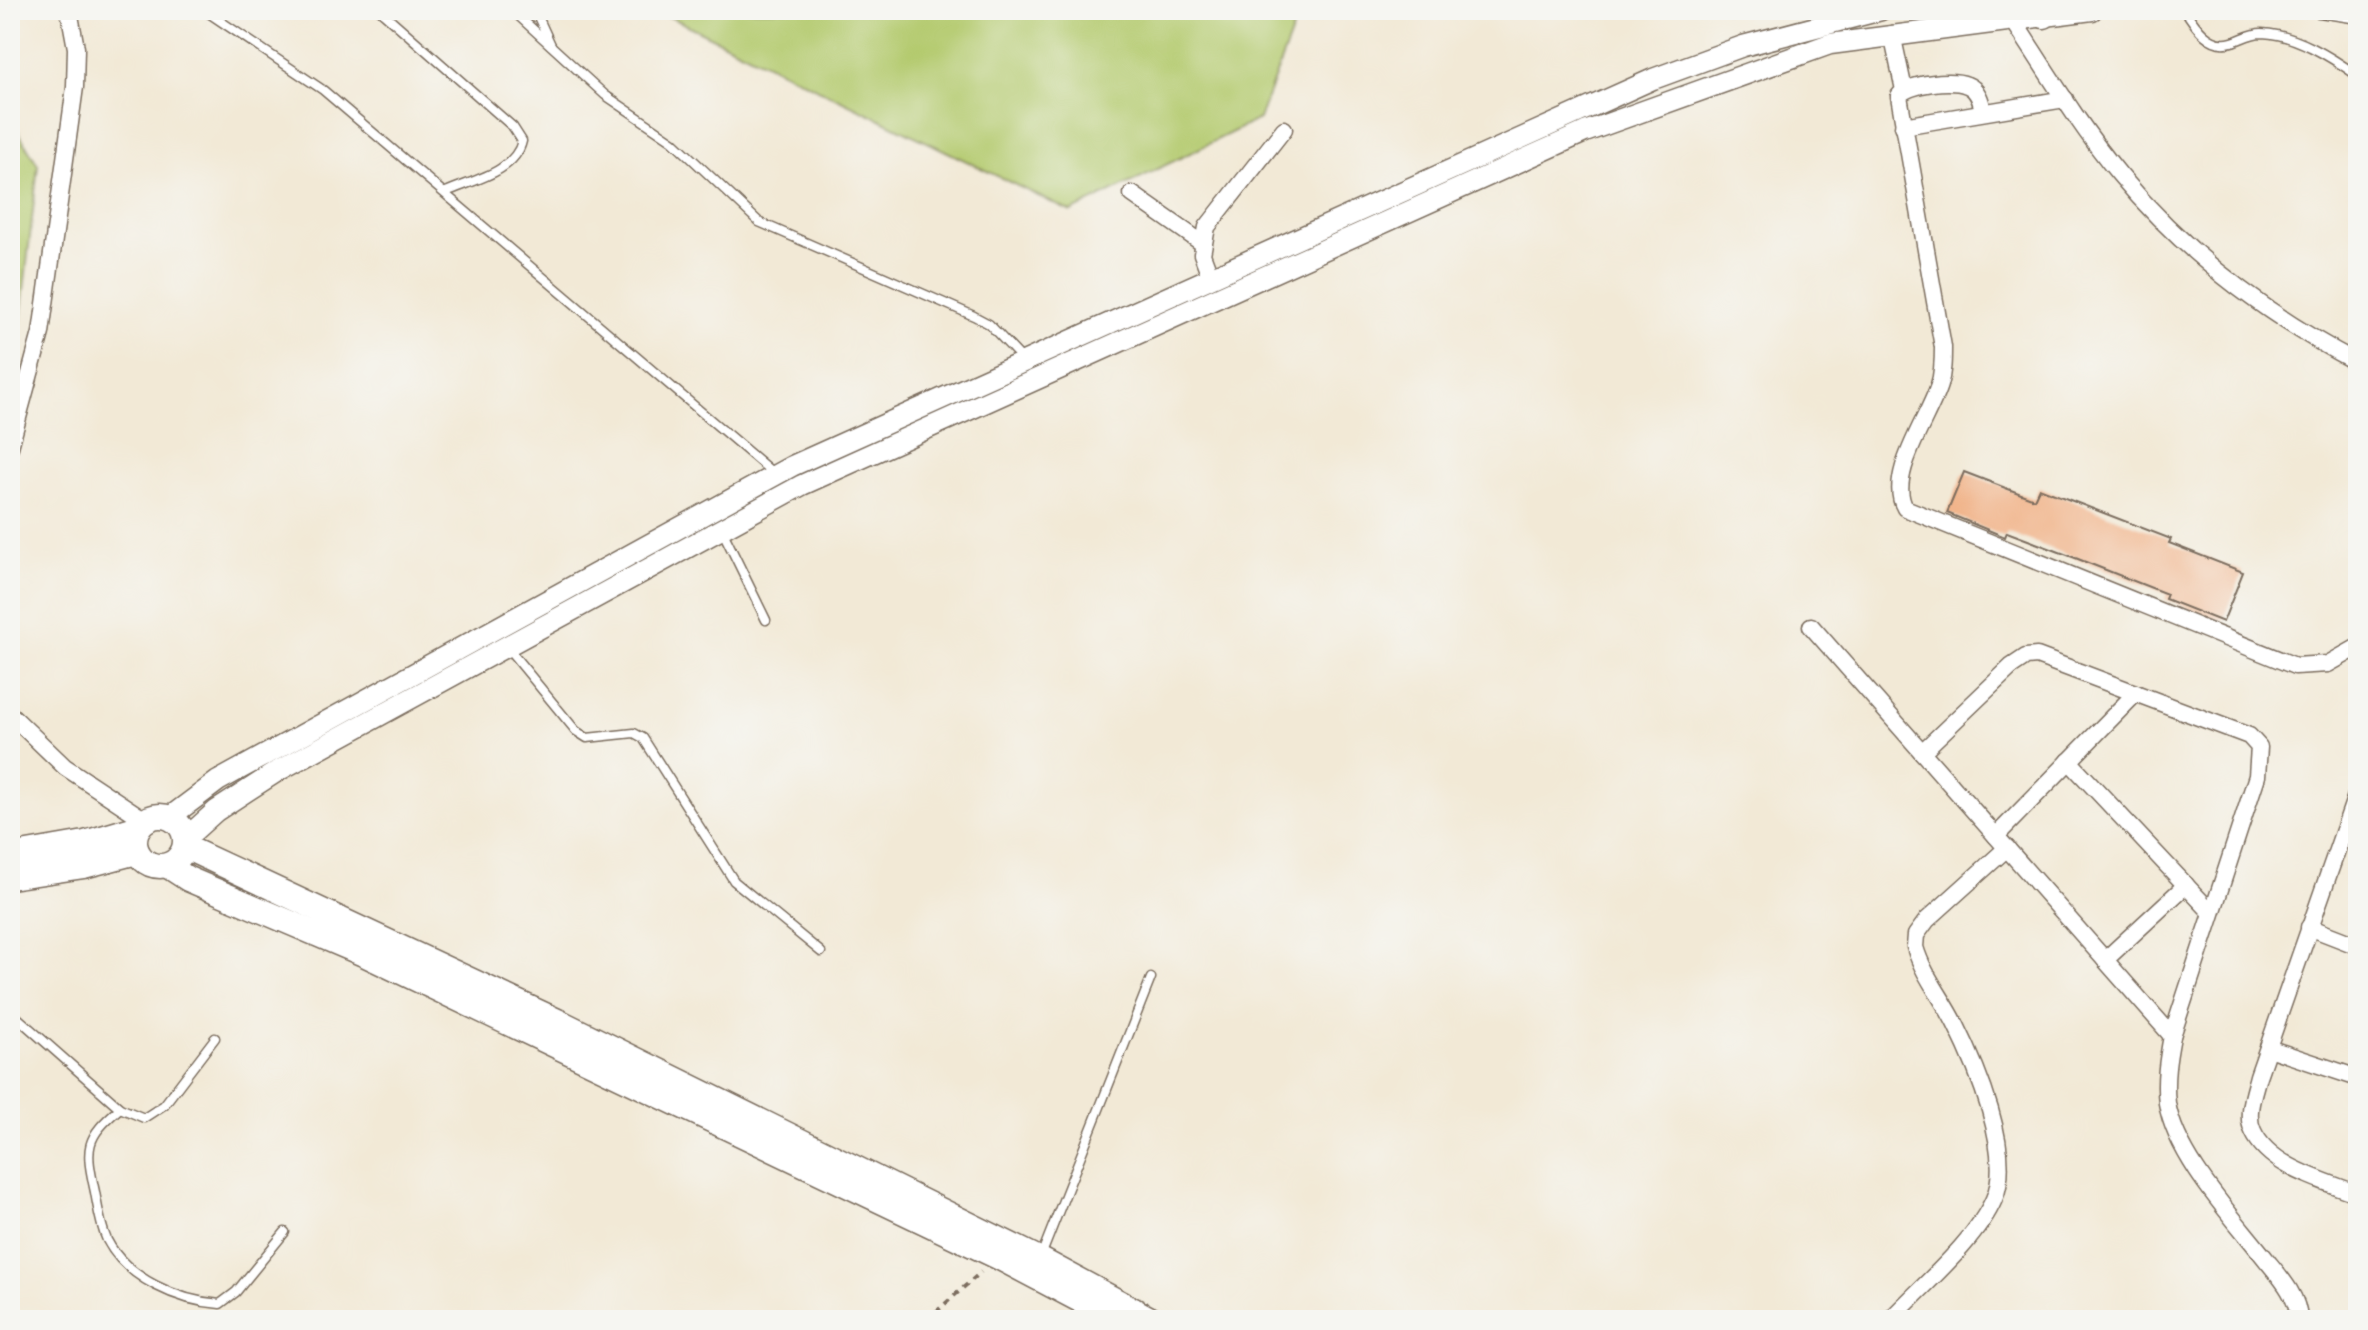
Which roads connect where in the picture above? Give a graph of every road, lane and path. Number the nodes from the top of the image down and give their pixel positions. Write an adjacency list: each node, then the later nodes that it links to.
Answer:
1 (69, 10): 27 (street)
2 (204, 10): 21 (lane)
3 (380, 10): 21 (lane)
4 (512, 10): 14 (lane)
5 (535, 10): 14 (lane)
6 (1881, 10): 24 (street)
7 (2092, 10): 10 (street)
8 (2185, 10): 15 (lane)
9 (2300, 10): 11 (lane)
10 (2043, 13): 12 (street)
11 (2358, 19)
12 (2013, 20): 13 (street); 17 (street)
13 (1892, 34): 16 (street); 30 (street)
14 (551, 46): 25 (lane)
15 (2358, 76)
16 (1904, 90): 18 (street); 19 (street)
17 (2065, 99): 18 (street); 26 (street)
18 (1983, 111): 19 (street)
19 (1903, 126): 34 (street)
20 (1284, 129): 23 (street)
21 (446, 192): 28 (lane)
22 (1132, 194): 23 (street)
23 (1202, 243): 24 (street)
24 (1211, 278): 25 (street)
25 (1025, 362): 28 (street)
26 (2358, 363)
27 (10, 447)
28 (776, 475): 29 (street)
29 (713, 509): 30 (lane); 40 (street)
30 (721, 529): 31 (lane); 33 (street)
31 (766, 620)
32 (1811, 626): 37 (street)
33 (506, 645): 44 (street); 54 (lane)
34 (2358, 647)
35 (2136, 693): 37 (street); 38 (street); 51 (street)
36 (10, 714): 41 (street)
37 (1922, 752): 45 (street)
38 (2069, 761): 45 (street); 50 (street)
39 (2358, 790): 42 (street)
40 (170, 817): 41 (main road); 44 (main road)
41 (142, 824): 46 (main road); 47 (main road)
42 (2341, 834): 43 (street); 52 (street)
43 (2358, 839)
44 (185, 842): 48 (main road); 66 (main road)
45 (2001, 842): 55 (street); 70 (street)
46 (137, 852): 48 (main road); 49 (main road)
47 (10, 856)
48 (168, 866): 65 (main road)
49 (10, 877)
50 (2186, 885): 51 (street); 55 (street)
51 (2211, 912): 58 (street)
52 (2309, 927): 53 (street); 60 (street)
53 (2358, 946)
54 (821, 952)
55 (2105, 960): 58 (street)
56 (1151, 978): 66 (lane)
57 (10, 1011): 62 (lane)
58 (2172, 1036): 71 (street)
59 (215, 1038): 62 (lane)
60 (2268, 1048): 61 (street); 63 (street)
61 (2358, 1078)
62 (120, 1108): 64 (lane)
63 (2358, 1194)
64 (285, 1232)
65 (998, 1257): 67 (path); 68 (main road)
66 (1039, 1259): 69 (main road)
67 (927, 1320)
68 (1117, 1320)
69 (1152, 1320)
70 (1890, 1320)
71 (2299, 1320)

